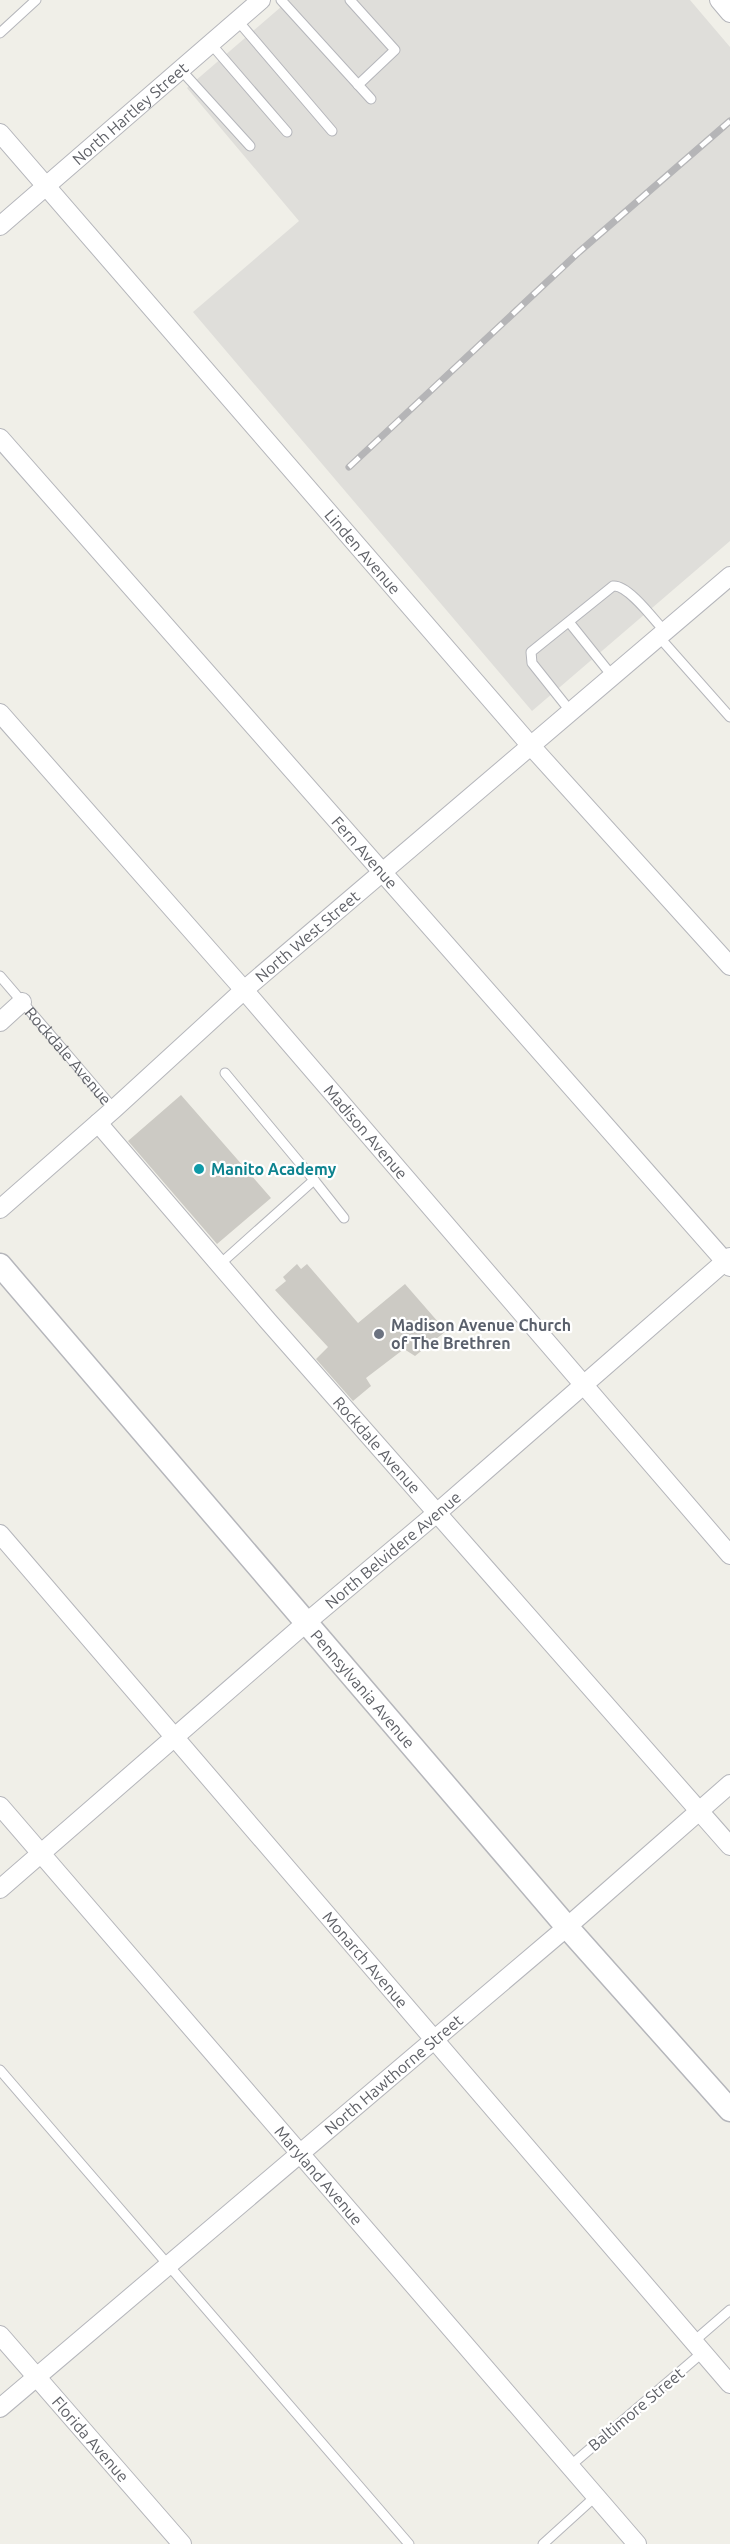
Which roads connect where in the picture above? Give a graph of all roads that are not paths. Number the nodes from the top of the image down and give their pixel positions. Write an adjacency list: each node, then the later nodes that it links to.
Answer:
1 (36, 0): 8 (lane)
2 (261, 0): 7 (street, North Hartley Street)
3 (281, 0): 11 (lane)
4 (350, 0): 11 (lane)
5 (719, 0): 6 (street)
6 (730, 13)
7 (238, 21): 9 (street, North Hartley Street); 13 (lane)
8 (0, 33)
9 (211, 44): 10 (street, North Hartley Street); 14 (lane)
10 (181, 70): 16 (lane); 17 (street, North Hartley Street)
11 (358, 85): 12 (lane)
12 (371, 99)
13 (332, 131)
14 (287, 132)
15 (0, 133): 17 (street, Linden Avenue)
16 (250, 146)
17 (46, 186): 18 (street, North Hartley Street); 27 (street, Linden Avenue)
18 (0, 226)
19 (0, 438): 28 (street, Fern Avenue)
20 (730, 576): 22 (street, North West Street)
21 (568, 622): 22 (lane); 23 (lane); 24 (lane)
22 (663, 635): 23 (street, North West Street); 26 (lane)
23 (613, 677): 24 (street, North West Street)
24 (571, 712): 27 (street, North West Street)
25 (0, 713): 31 (street, Madison Avenue)
26 (730, 717)
27 (531, 746): 28 (street, North West Street); 29 (street, Linden Avenue)
28 (382, 871): 31 (street, North West Street); 40 (street, Fern Avenue)
29 (730, 966)
30 (0, 976): 32 (lane, Rockdale Avenue)
31 (244, 990): 35 (street, North West Street); 43 (street, Madison Avenue)
32 (22, 1002): 33 (street); 35 (lane, Rockdale Avenue)
33 (0, 1022)
34 (225, 1073): 37 (lane)
35 (114, 1109): 36 (street, North West Street)
36 (98, 1123): 38 (street, North West Street); 42 (street, Rockdale Avenue)
37 (314, 1180): 39 (lane); 42 (lane)
38 (0, 1209)
39 (344, 1218)
40 (728, 1261): 43 (street, North Belvidere Avenue)
41 (0, 1265): 47 (street, Pennsylvania Avenue)
42 (219, 1265): 44 (street, Rockdale Avenue)
43 (582, 1385): 44 (street, North Belvidere Avenue); 46 (street, Madison Avenue)
44 (438, 1512): 47 (street, North Belvidere Avenue); 51 (street, Rockdale Avenue)
45 (0, 1534): 48 (street, Monarch Avenue)
46 (730, 1555)
47 (308, 1622): 48 (street, North Belvidere Avenue); 55 (street, Pennsylvania Avenue)
48 (176, 1737): 53 (street, North Belvidere Avenue); 56 (street, Monarch Avenue)
49 (730, 1784): 51 (street, North Hawthorne Street)
50 (0, 1806): 53 (street, Maryland Avenue)
51 (700, 1811): 52 (street, Rockdale Avenue); 55 (street, North Hawthorne Street)
52 (730, 1846)
53 (41, 1854): 54 (street, North Belvidere Avenue); 59 (street, Maryland Avenue)
54 (0, 1889)
55 (567, 1928): 56 (street, North Hawthorne Street); 58 (street, Pennsylvania Avenue)
56 (432, 2040): 59 (street, North Hawthorne Street); 63 (street, Monarch Avenue)
57 (0, 2070): 60 (lane)
58 (730, 2110)
59 (301, 2154): 60 (street, North Hawthorne Street); 67 (street, Maryland Avenue)
60 (170, 2265): 64 (street, North Hawthorne Street); 70 (lane)
61 (730, 2310): 63 (lane, Baltimore Street)
62 (0, 2335): 64 (street, Florida Avenue)
63 (698, 2347): 65 (street, Monarch Avenue); 67 (lane, Baltimore Street)
64 (36, 2377): 66 (street, North Hawthorne Street); 69 (street, Florida Avenue)
65 (730, 2384)
66 (0, 2408)
67 (570, 2466): 68 (street, Maryland Avenue)
68 (596, 2496): 71 (lane); 72 (street, Maryland Avenue)
69 (182, 2544)
70 (409, 2544)
71 (543, 2544)
72 (637, 2544)

